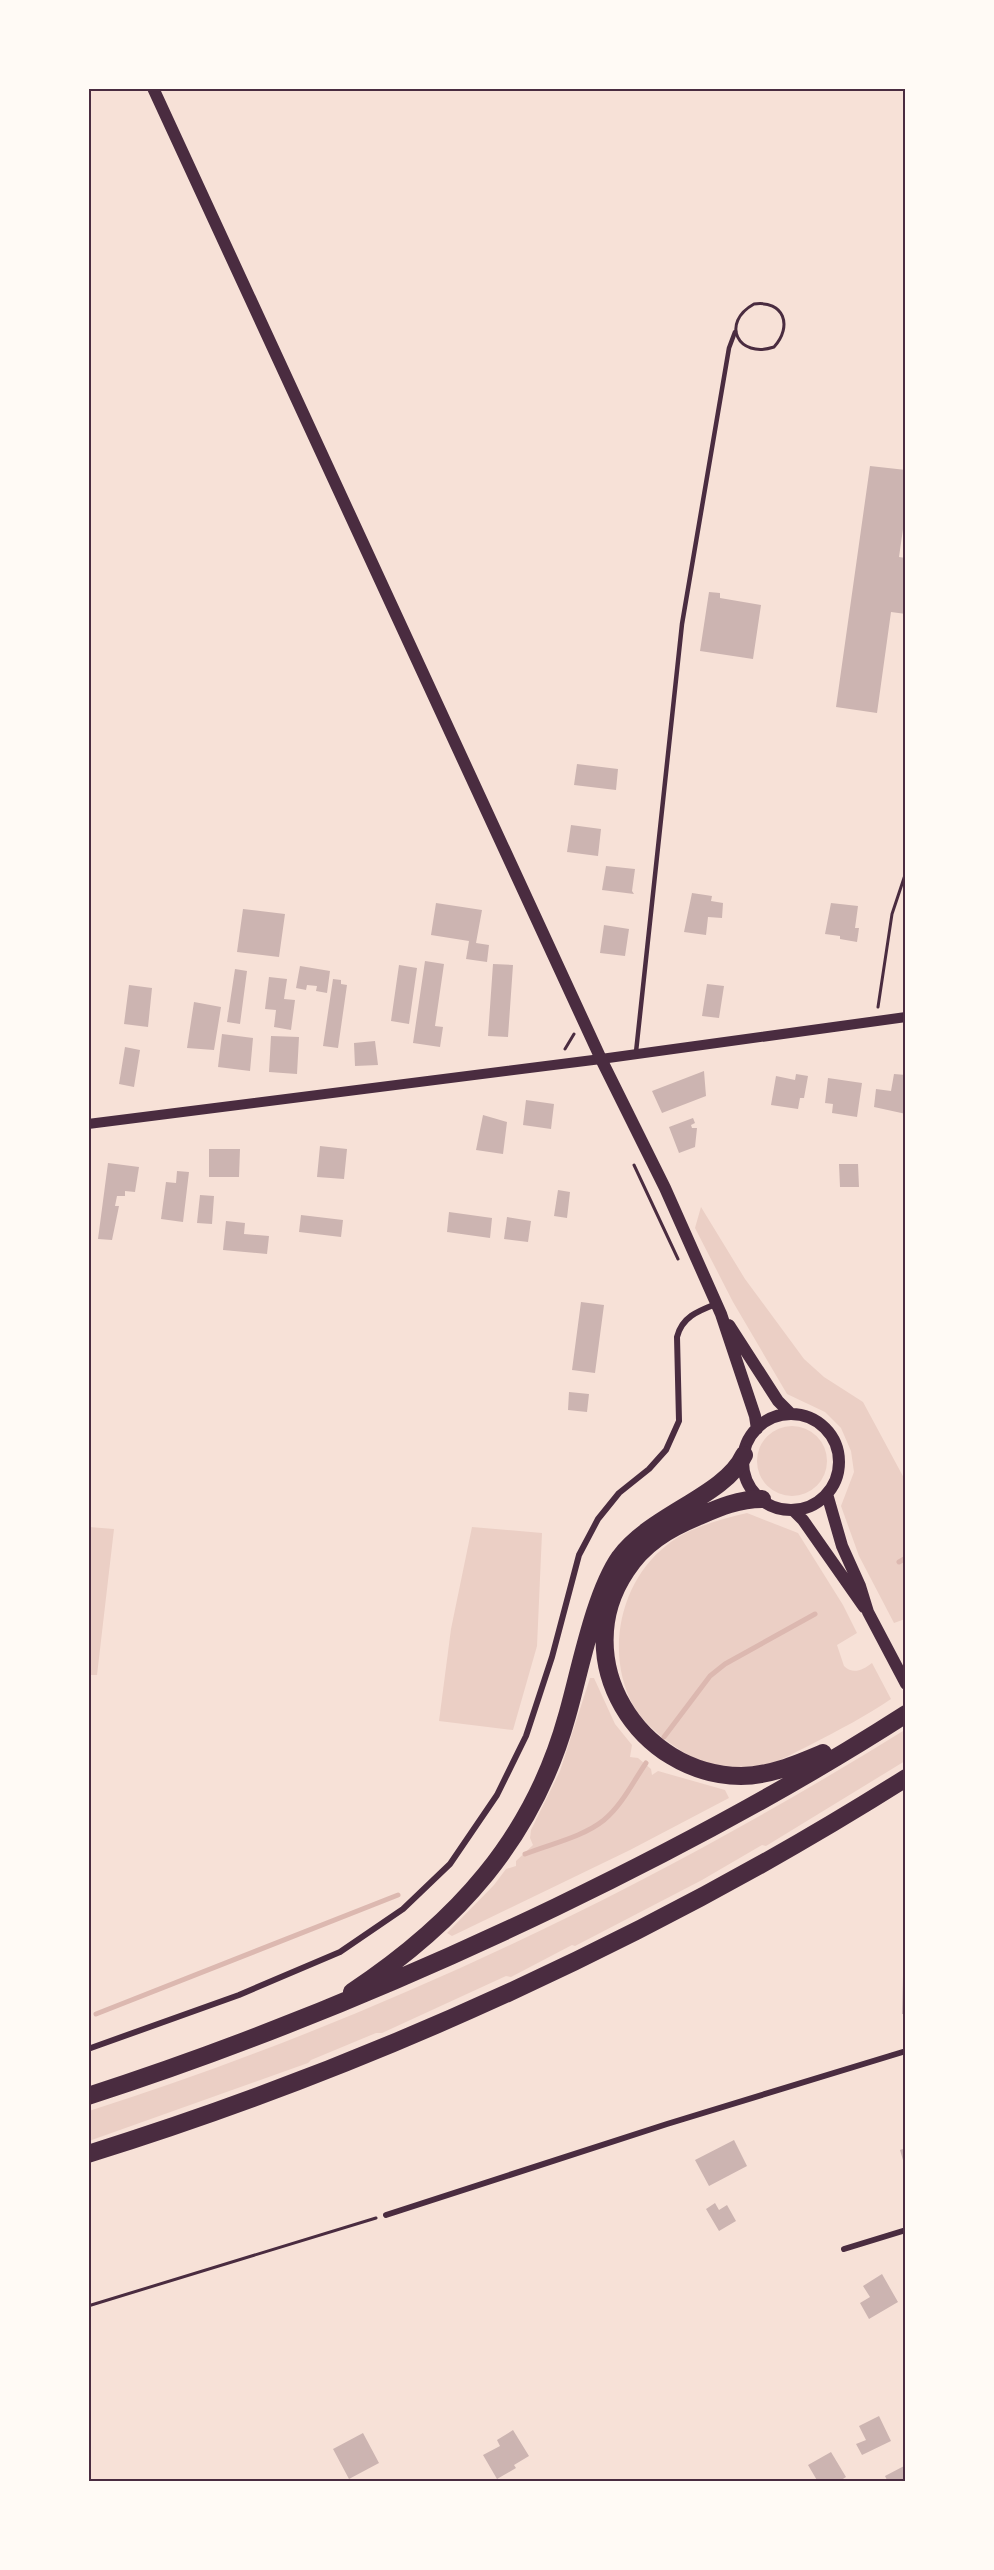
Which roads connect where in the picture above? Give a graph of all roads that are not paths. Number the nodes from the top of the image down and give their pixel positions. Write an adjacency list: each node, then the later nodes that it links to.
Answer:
1 (153, 88): 5 (main road)
2 (735, 332): 4 (lane)
3 (906, 1017): 4 (street)
4 (636, 1052): 5 (street)
5 (601, 1059): 6 (street); 7 (main road)
6 (88, 1124)
7 (719, 1309): 8 (main road); 9 (main road); 20 (street)
8 (790, 1414): 9 (main road); 11 (main road)
9 (756, 1429): 10 (main road)
10 (744, 1455): 12 (main road); 19 (highway)
11 (827, 1494): 13 (main road); 14 (main road)
12 (762, 1499): 13 (main road); 17 (highway)
13 (793, 1510): 14 (main road)
14 (868, 1612): 15 (main road)
15 (906, 1684)
16 (906, 1714): 17 (highway)
17 (873, 1734): 19 (highway)
18 (906, 1778): 23 (highway)
19 (320, 2013): 22 (highway)
20 (88, 2049)
21 (906, 2051): 24 (street)
22 (88, 2096)
23 (88, 2154)
24 (386, 2215)
25 (906, 2230): 26 (street)
26 (844, 2249)

